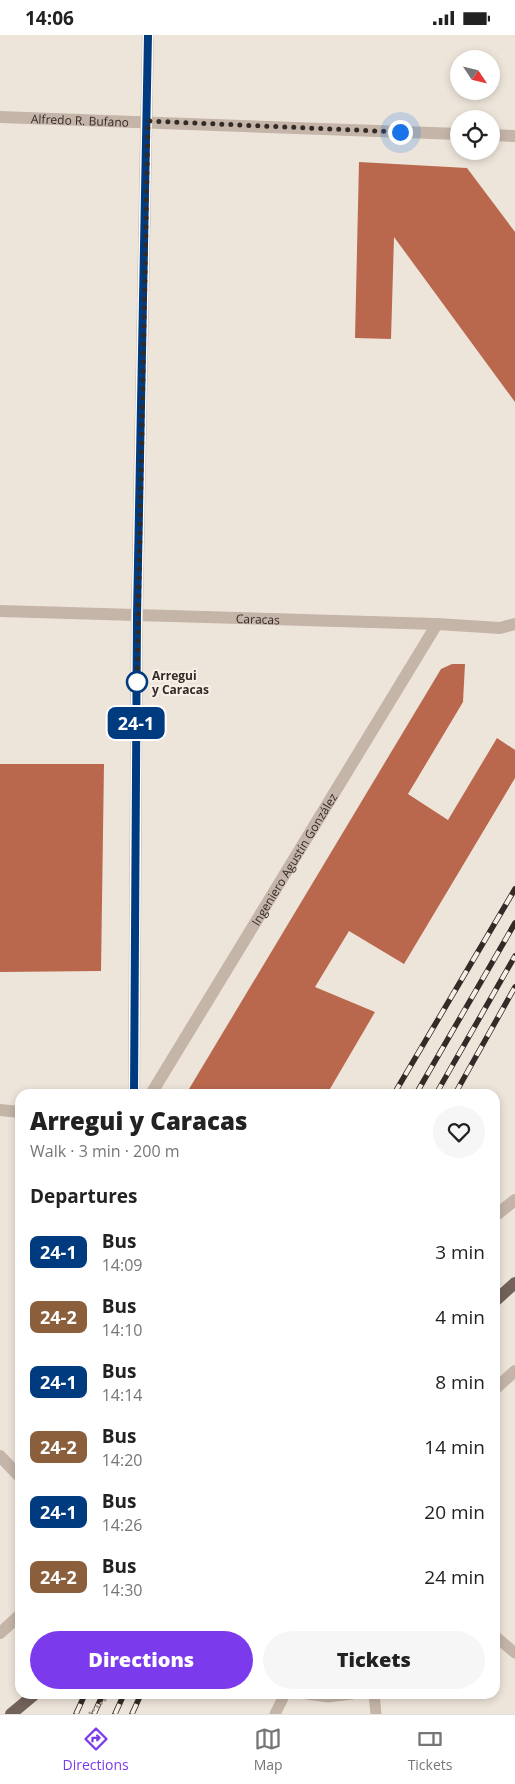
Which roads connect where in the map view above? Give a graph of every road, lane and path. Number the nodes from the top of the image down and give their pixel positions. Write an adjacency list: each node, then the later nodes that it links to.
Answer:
1 (148, 35): 3 (street)
2 (0, 117): 3 (street, Alfredo R. Bufano)
3 (148, 121): 4 (street, Alfredo R. Bufano); 8 (street)
4 (450, 134)
5 (500, 136): 6 (street)
6 (515, 137)
7 (0, 611): 8 (street, Caracas)
8 (137, 616): 9 (street, Caracas); 11 (street)
9 (437, 624): 10 (street, Caracas); 12 (street, Ingeniero Agustín González)
10 (515, 624)
11 (134, 1089)
12 (154, 1089)
13 (0, 1110): 14 (street)
14 (15, 1112)
15 (515, 1200): 16 (street)
16 (500, 1212)
17 (515, 1283): 18 (main road)
18 (500, 1296)
19 (515, 1371): 20 (street)
20 (500, 1384)
21 (0, 1456): 22 (street)
22 (15, 1472)
23 (15, 1620): 24 (street)
24 (0, 1633)
25 (500, 1640): 26 (lane)
26 (515, 1653)
27 (29, 1699): 31 (main road)
28 (106, 1699): 32 (path, bridge)
29 (282, 1699): 33 (lane)
30 (374, 1699): 34 (lane)
31 (11, 1714)
32 (88, 1714)
33 (275, 1714)
34 (376, 1714)

